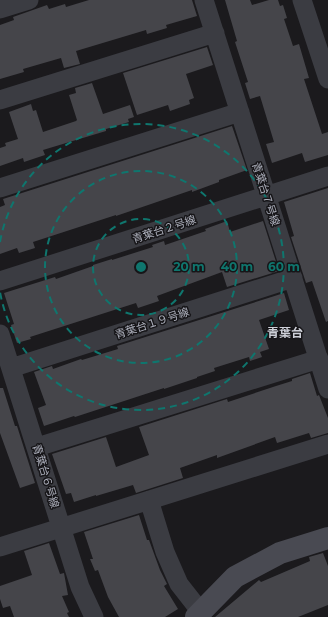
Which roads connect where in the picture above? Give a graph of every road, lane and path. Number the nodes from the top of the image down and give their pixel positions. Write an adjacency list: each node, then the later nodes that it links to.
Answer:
1 (29, 0): 4 (street)
2 (204, 0): 5 (street, 青葉台７号線)
3 (302, 0): 6 (street)
4 (0, 9)
5 (215, 33): 7 (street); 8 (street, 青葉台７号線)
6 (328, 79)
7 (0, 100)
8 (240, 112): 10 (street); 11 (street, 青葉台７号線)
9 (328, 176): 11 (street, 青葉台２号線)
10 (0, 188)
11 (267, 196): 12 (street, 青葉台７号線); 13 (street, 青葉台２号線)
12 (293, 278): 15 (street, 青葉台７号線); 16 (street, 青葉台１９号線)
13 (0, 281)
14 (0, 334): 16 (street, 青葉台６号線)
15 (319, 359): 17 (street, 青葉台７号線); 19 (street)
16 (11, 368): 19 (street, 青葉台６号線)
17 (328, 389)
18 (328, 444): 20 (street)
19 (37, 447): 21 (street, 青葉台６号線)
20 (149, 500): 21 (street); 24 (street)
21 (61, 528): 23 (street); 25 (street, 青葉台６号線)
22 (328, 538): 24 (street)
23 (0, 547)
24 (198, 615)
25 (94, 617)

